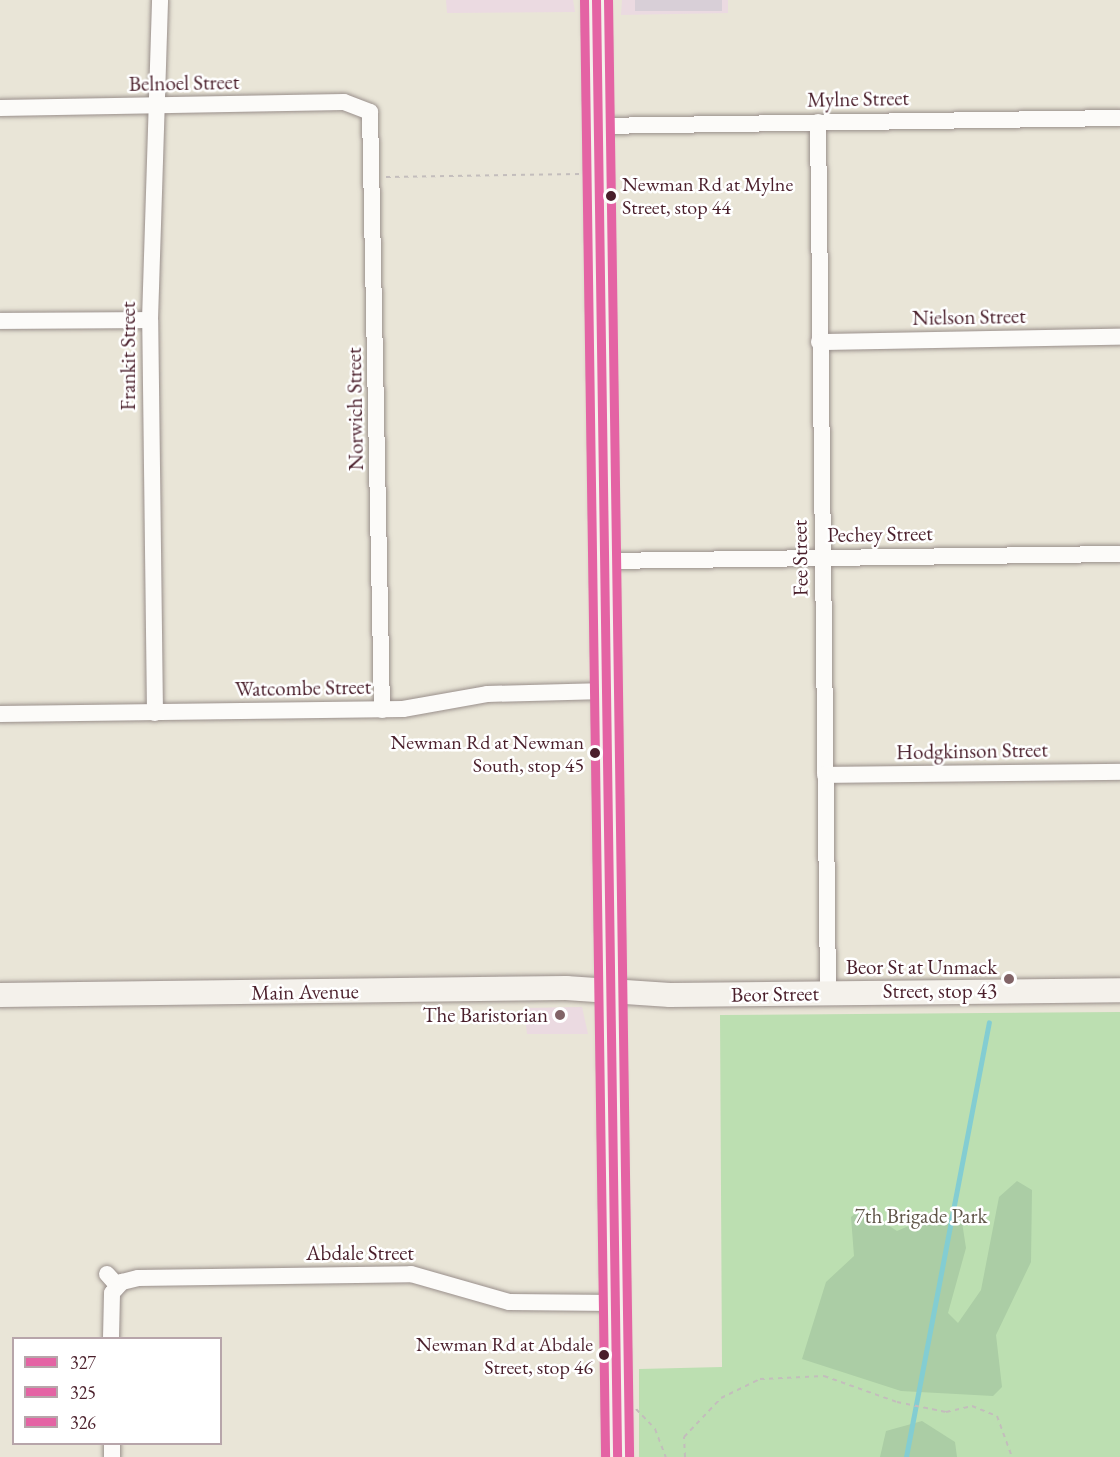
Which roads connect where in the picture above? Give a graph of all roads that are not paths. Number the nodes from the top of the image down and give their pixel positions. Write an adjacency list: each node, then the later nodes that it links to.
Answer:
1 (160, 0): 3 (street, Frankit Street)
2 (596, 0): 8 (main road)
3 (161, 106): 4 (street, Belnoel Street); 5 (street, Belnoel Street); 9 (street, Frankit Street)
4 (0, 108)
5 (367, 109): 17 (street, Norwich Street)
6 (1120, 118): 7 (street, Mylne Street)
7 (818, 122): 8 (street, Mylne Street); 12 (street, Fee Street)
8 (597, 126): 15 (main road)
9 (150, 320): 10 (street); 18 (street, Frankit Street)
10 (0, 321)
11 (1120, 337): 12 (street, Nielson Street)
12 (819, 342): 14 (street, Fee Street)
13 (1120, 554): 14 (street, Pechey Street)
14 (823, 557): 15 (street, Pechey Street); 21 (street, Fee Street)
15 (604, 561): 16 (main road)
16 (606, 692): 17 (street, Watcombe Street); 23 (main road)
17 (381, 710): 18 (street, Watcombe Street)
18 (155, 713): 19 (street, Watcombe Street)
19 (0, 714)
20 (1120, 772): 21 (street, Hodgkinson Street)
21 (825, 775): 24 (street, Fee Street)
22 (1120, 990): 24 (main road, Beor Street)
23 (610, 992): 24 (main road, Beor Street); 25 (main road, Main Avenue); 26 (main road)
24 (828, 993)
25 (0, 995)
26 (615, 1303): 27 (street, Abdale Street); 28 (main road)
27 (111, 1337)
28 (617, 1457)

